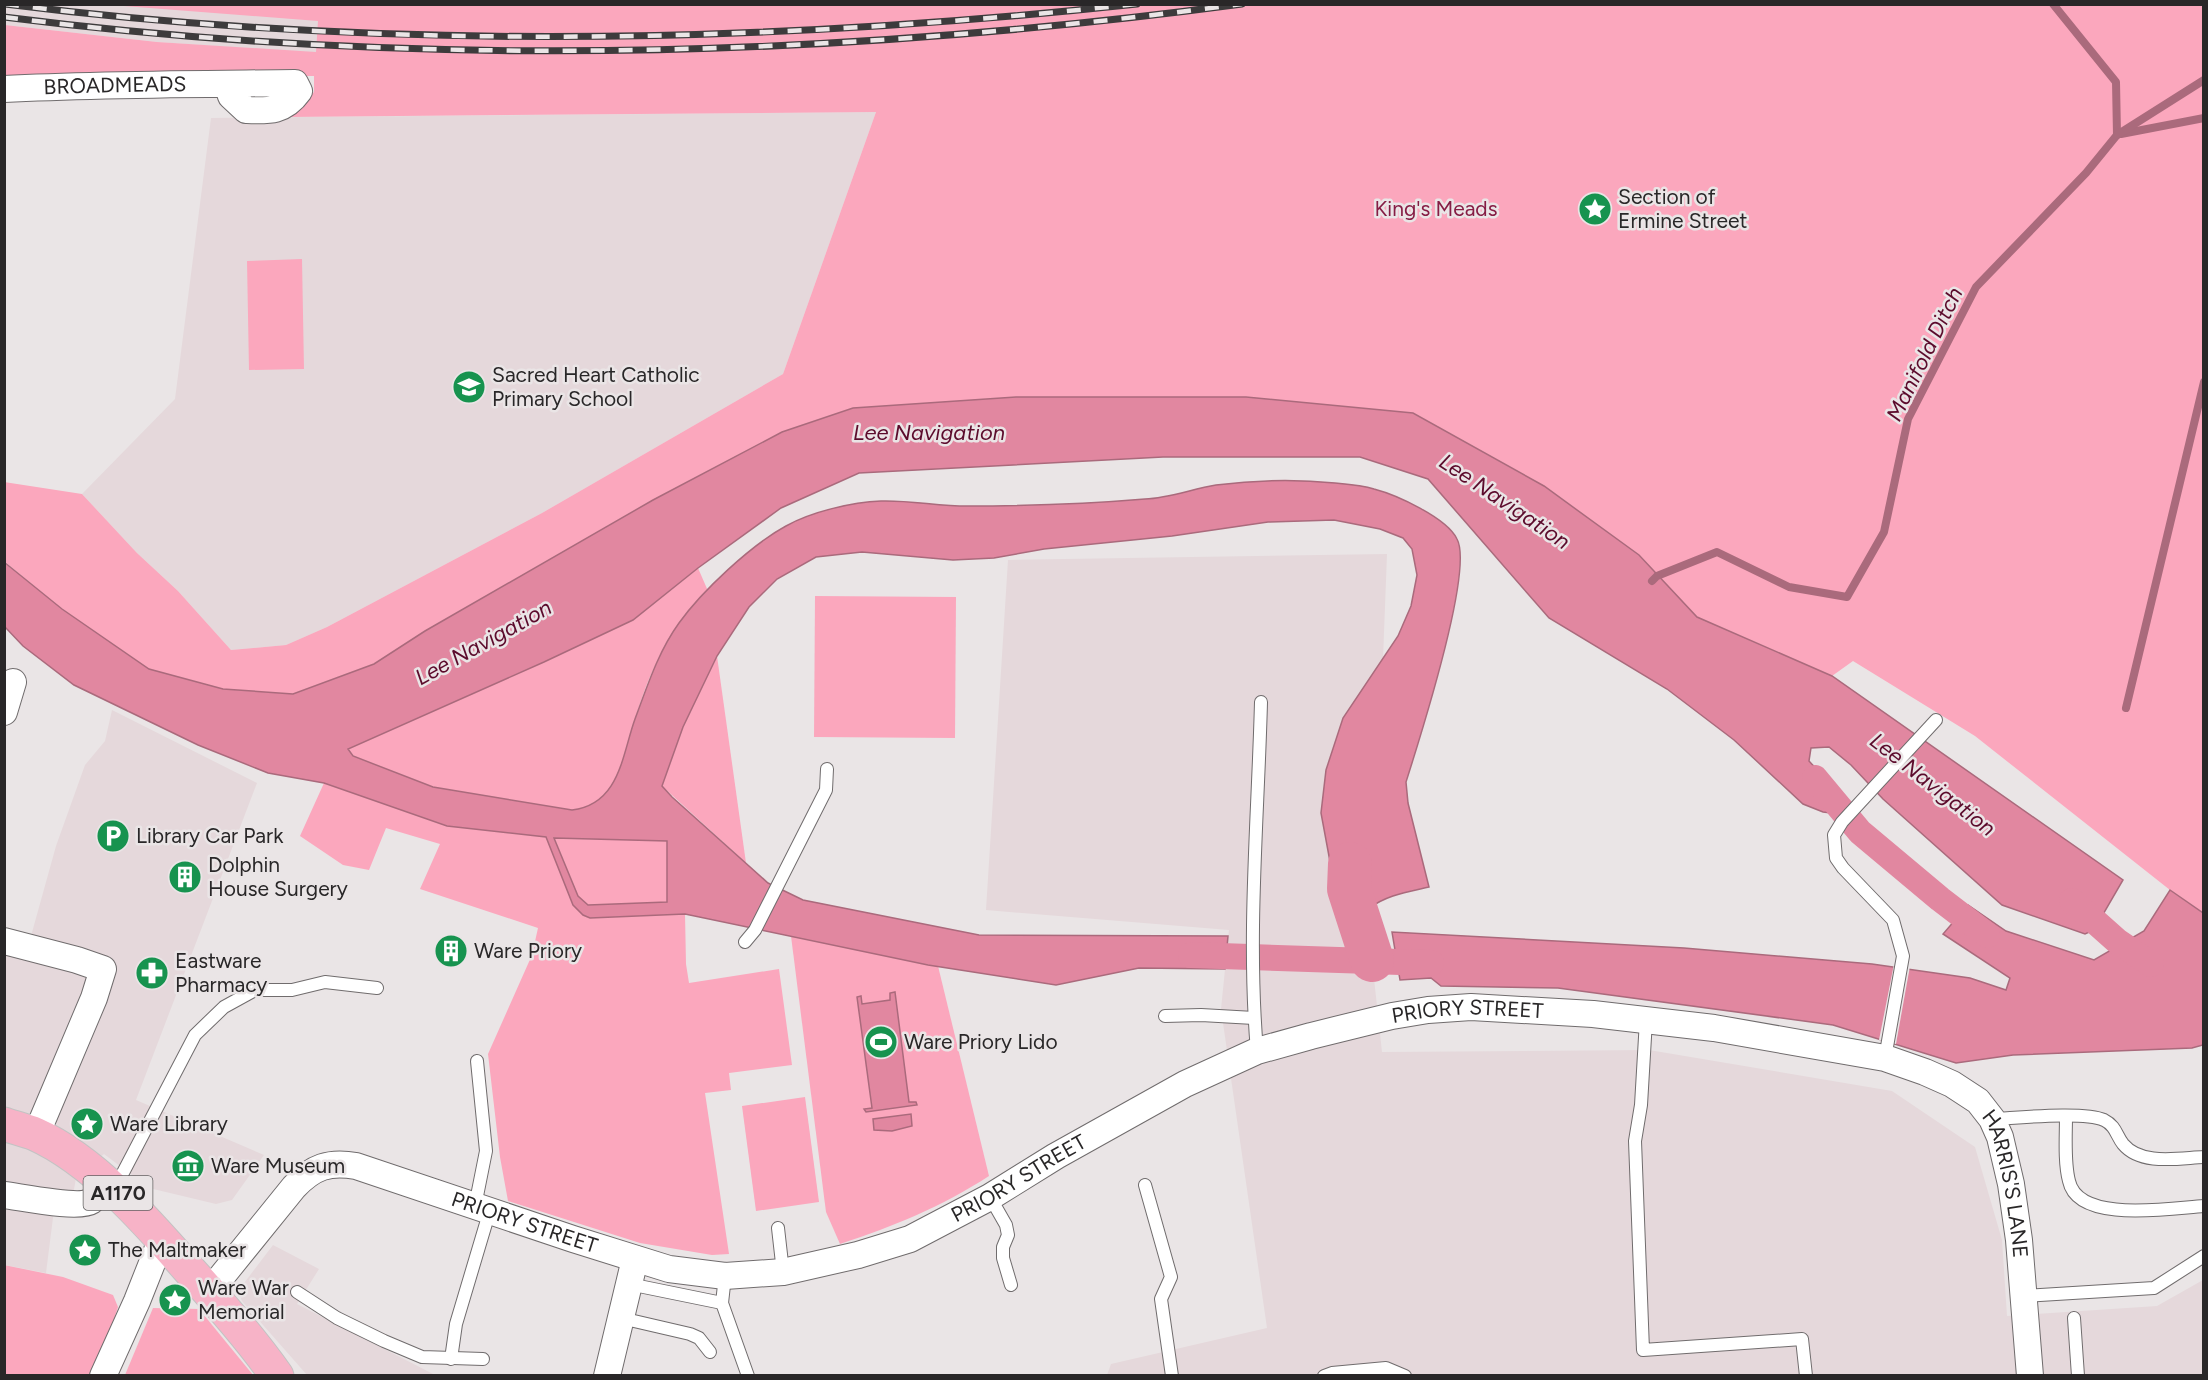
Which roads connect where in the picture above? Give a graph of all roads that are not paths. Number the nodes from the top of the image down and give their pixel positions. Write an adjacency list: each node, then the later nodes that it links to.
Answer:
1 (227, 84): 2 (street, BROADMEADS)
2 (4, 90)
3 (13, 682): 5 (street)
4 (1261, 702): 12 (lane)
5 (4, 712)
6 (1936, 720): 15 (lane)
7 (827, 769): 9 (lane)
8 (4, 941): 20 (street)
9 (745, 942)
10 (377, 988): 23 (lane)
11 (1165, 1016): 12 (lane)
12 (1254, 1018): 14 (lane)
13 (1646, 1020): 14 (street, PRIORY STREET); 15 (street, PRIORY STREET); 52 (lane)
14 (1257, 1051): 25 (street, PRIORY STREET)
15 (1885, 1058): 18 (street, HARRIS'S LANE)
16 (477, 1061): 27 (lane)
17 (2066, 1116): 18 (lane); 21 (lane); 26 (lane)
18 (1992, 1119): 38 (street, HARRIS'S LANE)
19 (4, 1124): 20 (main road, A1170)
20 (36, 1135): 23 (main road, A1170)
21 (2204, 1157)
22 (1145, 1185): 49 (lane)
23 (110, 1186): 24 (street); 29 (main road, A1170)
24 (4, 1195)
25 (990, 1197): 32 (street, PRIORY STREET); 35 (lane)
26 (2204, 1206)
27 (483, 1208): 31 (street, PRIORY STREET); 36 (street, PRIORY STREET); 43 (lane)
28 (778, 1228): 32 (lane)
29 (162, 1238): 36 (main road, A1170); 45 (street)
30 (2204, 1256): 38 (lane)
31 (635, 1259): 33 (street, PRIORY STREET); 34 (street)
32 (783, 1272): 33 (street, PRIORY STREET)
33 (725, 1276): 39 (lane)
34 (629, 1284): 39 (lane); 40 (street)
35 (1011, 1285)
36 (209, 1292): 46 (main road, A1170)
37 (297, 1292): 43 (lane)
38 (2023, 1296): 53 (street, HARRIS'S LANE)
39 (722, 1303): 48 (lane)
40 (621, 1318): 42 (lane); 47 (street)
41 (2074, 1318): 54 (lane)
42 (710, 1352)
43 (451, 1359): 44 (lane)
44 (483, 1359)
45 (103, 1376)
46 (277, 1376)
47 (607, 1376)
48 (748, 1376)
49 (1172, 1376)
50 (1324, 1376): 51 (lane)
51 (1405, 1376)
52 (1806, 1376)
53 (2030, 1376)
54 (2079, 1376)

